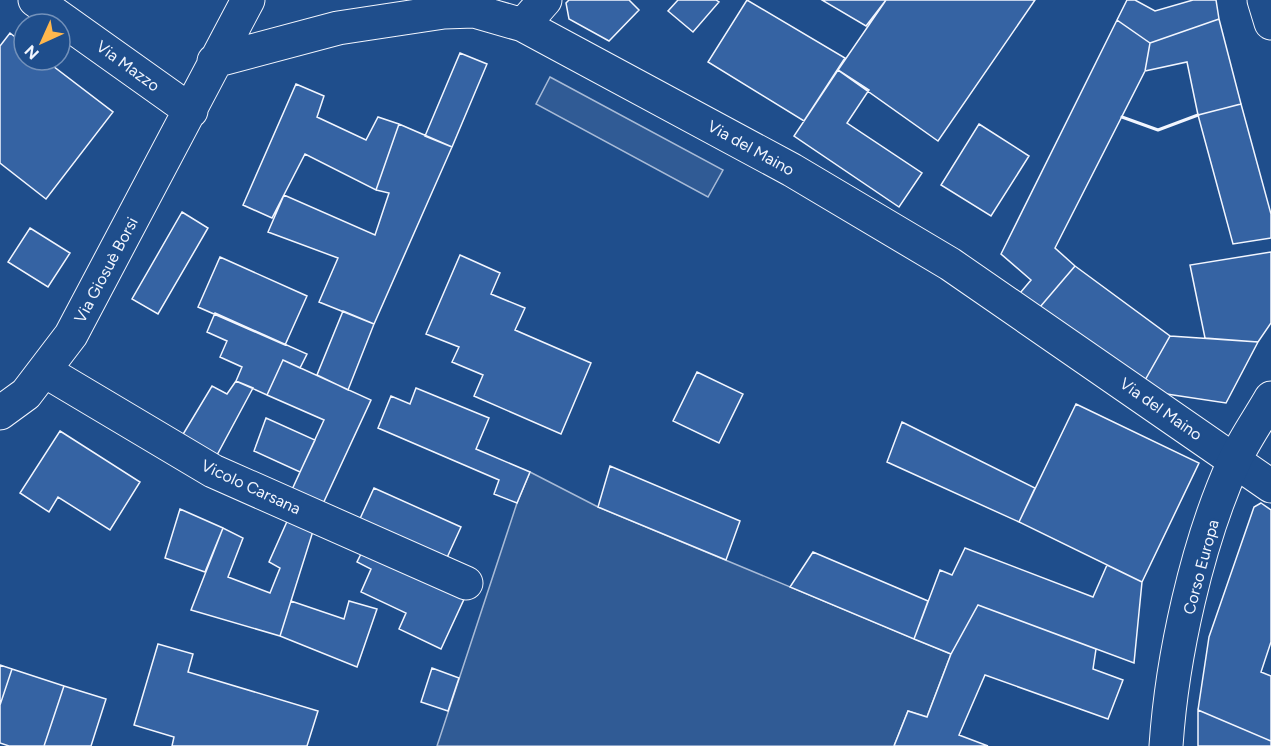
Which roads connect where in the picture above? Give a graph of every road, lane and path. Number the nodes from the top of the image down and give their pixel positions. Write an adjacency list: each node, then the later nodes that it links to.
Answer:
1 (35, 0): 8 (street, Via Mazzo)
2 (248, 0): 7 (street, Via Giosuè Borsi)
3 (545, 0): 6 (street)
4 (1264, 0): 5 (street)
5 (1271, 23)
6 (523, 25): 7 (street, Via del Maino); 12 (street, Via del Maino)
7 (214, 61): 8 (street, Via Giosuè Borsi)
8 (191, 111): 9 (street, Via Giosuè Borsi)
9 (45, 371): 11 (street, Via Giosuè Borsi); 14 (street, Vicolo Carsana)
10 (1271, 398): 12 (street, Corso Europa)
11 (0, 413)
12 (1235, 460): 13 (street, Via del Maino); 15 (street, Corso Europa)
13 (1271, 486)
14 (466, 583)
15 (1166, 746)

